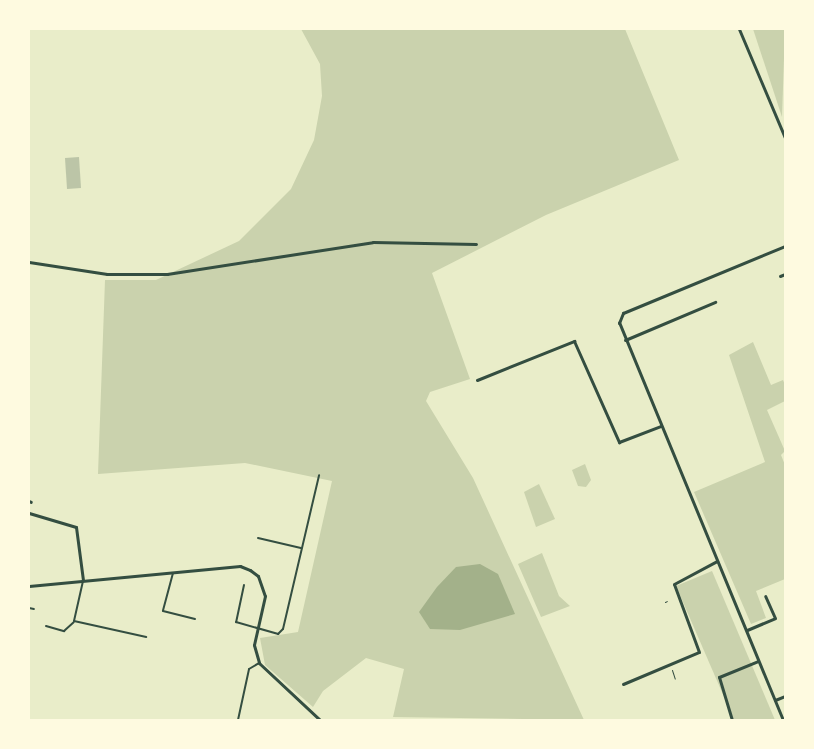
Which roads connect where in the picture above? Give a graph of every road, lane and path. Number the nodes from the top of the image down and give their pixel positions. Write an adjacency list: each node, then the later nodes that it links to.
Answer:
1 (739, 29): 2 (street)
2 (785, 138)
3 (476, 244): 5 (street)
4 (785, 246): 9 (street)
5 (29, 262)
6 (785, 274): 7 (street)
7 (780, 276)
8 (715, 302): 9 (street)
9 (625, 340): 11 (street)
10 (476, 380): 11 (street)
11 (661, 426): 16 (street)
12 (319, 475): 15 (lane)
13 (29, 513): 18 (street)
14 (258, 538): 15 (lane)
15 (301, 548): 27 (lane)
16 (717, 561): 28 (street); 32 (street)
17 (173, 572): 18 (street); 24 (lane); 27 (street)
18 (83, 580): 20 (street); 25 (lane)
19 (244, 585): 27 (lane)
20 (29, 586)
21 (765, 596): 28 (street)
22 (29, 608): 23 (lane)
23 (34, 609)
24 (195, 619)
25 (74, 621): 26 (lane); 29 (lane)
26 (46, 626)
27 (257, 629): 31 (street)
28 (746, 630): 30 (street)
29 (146, 637)
30 (758, 661): 36 (street); 39 (street)
31 (259, 663): 37 (lane); 38 (street)
32 (670, 664): 33 (path); 34 (street)
33 (675, 679)
34 (623, 684)
35 (785, 696): 36 (street)
36 (774, 700): 40 (street)
37 (238, 720)
38 (320, 720)
39 (732, 720)
40 (783, 720)

